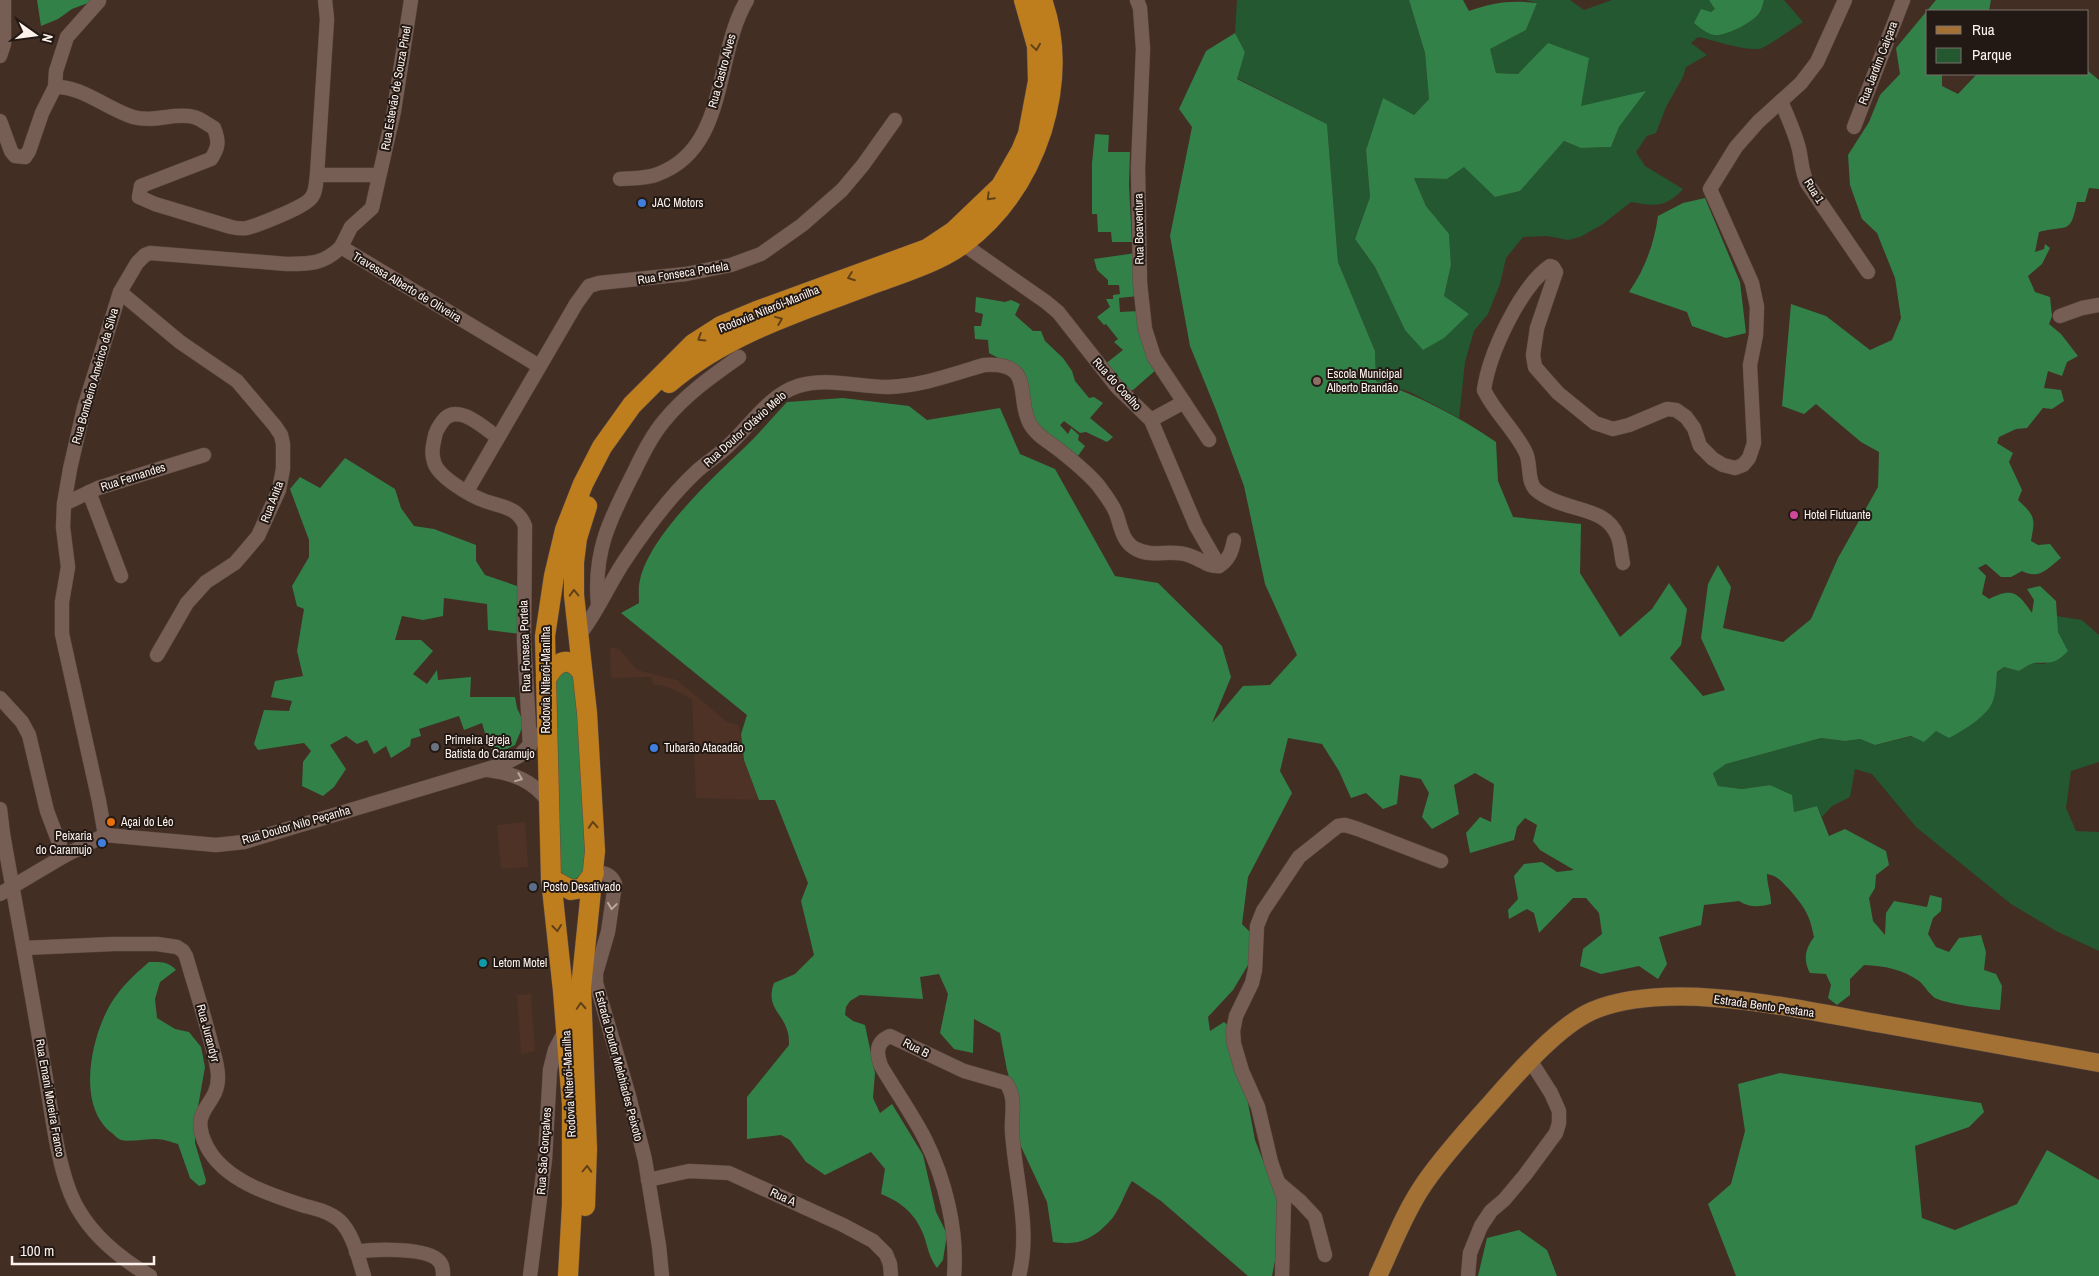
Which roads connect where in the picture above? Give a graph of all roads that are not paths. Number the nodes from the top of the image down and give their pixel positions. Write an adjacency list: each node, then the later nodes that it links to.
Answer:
1 (4, 0): 11 (street)
2 (325, 0): 17 (street)
3 (411, 0): 18 (street, Rua Estevão de Souza Pinel)
4 (747, 0): 19 (street, Rua Castro Alves)
5 (1024, 0): 45 (highway, Rodovia Niterói-Manilha, one-way to 45)
6 (1042, 0): 20 (highway, Rodovia Niterói-Manilha)
7 (1138, 0): 29 (street, Rua Boaventura)
8 (1845, 0): 13 (street)
9 (1903, 0): 16 (street, Rua Jardim Caiçara)
10 (99, 1): 12 (street)
11 (0, 56)
12 (55, 87): 15 (street); 17 (street)
13 (1781, 101): 23 (street, Rua 1); 38 (street)
14 (895, 120): 28 (street, Rua Fonseca Portela)
15 (0, 121)
16 (1854, 127)
17 (317, 175): 18 (street)
18 (379, 175): 21 (street, Rua Estevão de Souza Pinel)
19 (620, 179)
20 (963, 244): 30 (street, Rua do Coelho); 42 (highway, Rodovia Niterói-Manilha, one-way to 20)
21 (341, 247): 22 (street, Travessa Alberto de Oliveira); 28 (street, Travessa Alberto de Oliveira)
22 (150, 253): 24 (street, Rua Bombeiro Américo da Silva)
23 (1868, 272)
24 (120, 292): 36 (street, Rua Bombeiro Américo da Silva); 43 (street, Rua Anita)
25 (2099, 306): 26 (street)
26 (2060, 316)
27 (739, 356): 41 (street)
28 (539, 366): 31 (street, Rua Fonseca Portela)
29 (1184, 402): 30 (street); 32 (street, Rua Boaventura)
30 (1150, 420): 39 (street, Rua do Coelho)
31 (496, 437): 34 (street, Rua Fonseca Portela); 34 (street, Rua Fonseca Portela)
32 (1209, 440)
33 (204, 455): 35 (street, Rua Fernandes)
34 (467, 491): 48 (street, Rua Fonseca Portela)
35 (89, 492): 36 (street, Rua Fernandes); 40 (street)
36 (64, 504): 52 (street, Rua Bombeiro Américo da Silva)
37 (1234, 540): 39 (street)
38 (1623, 563)
39 (1219, 566): 41 (street, Rua Doutor Otávio Melo)
40 (121, 576)
41 (598, 604): 42 (street, Rua Doutor Otávio Melo)
42 (578, 638): 44 (highway, Rodovia Niterói-Manilha)
43 (156, 655)
44 (581, 670): 45 (highway); 55 (highway, Rodovia Niterói-Manilha, one-way to 44)
45 (546, 678): 47 (highway, Rodovia Niterói-Manilha)
46 (0, 698): 53 (street)
47 (546, 728): 48 (street, Rua Doutor Nilo Peçanha); 50 (highway, Rodovia Niterói-Manilha)
48 (530, 746): 49 (street, Rua Doutor Nilo Peçanha)
49 (483, 770): 50 (street, Rua Doutor Nilo Peçanha, one-way to 50); 52 (street, Rua Doutor Nilo Peçanha)
50 (548, 801): 56 (highway, Rodovia Niterói-Manilha)
51 (0, 809): 57 (street, Rua Ernani Moreira Franco)
52 (105, 835): 53 (street)
53 (64, 856): 57 (street)
54 (1441, 861): 65 (street)
55 (594, 873): 56 (highway); 58 (highway, Rodovia Niterói-Manilha); 60 (street, Estrada Doutor Melchíades Peixoto, one-way to 60)
56 (551, 880): 61 (highway, Rodovia Niterói-Manilha, one-way to 61)
57 (6, 891): 59 (street, Rua Ernani Moreira Franco)
58 (584, 944): 60 (highway); 73 (highway, Rodovia Niterói-Manilha, one-way to 58)
59 (24, 948): 66 (street, Rua Jurandyr); 68 (street, Rua Ernani Moreira Franco)
60 (596, 973): 64 (street, Estrada Doutor Melchíades Peixoto)
61 (566, 1028): 71 (street, Rua São Gonçalves); 72 (highway, Rodovia Niterói-Manilha)
62 (1530, 1060): 63 (main road, Estrada Bento Pestana); 79 (main road, Estrada Bento Pestana); 80 (street)
63 (2099, 1063)
64 (648, 1180): 74 (street, Estrada Doutor Melchíades Peixoto); 75 (street, Rua A)
65 (1280, 1184): 67 (street); 78 (street)
66 (356, 1252): 69 (street, Rua Jurandyr); 70 (street)
67 (1324, 1255)
68 (150, 1276)
69 (364, 1276)
70 (443, 1276)
71 (530, 1276)
72 (568, 1276)
73 (579, 1276)
74 (662, 1276)
75 (891, 1276)
76 (954, 1276): 77 (street, Rua B)
77 (1019, 1276)
78 (1282, 1276)
79 (1378, 1276)
80 (1468, 1276)

